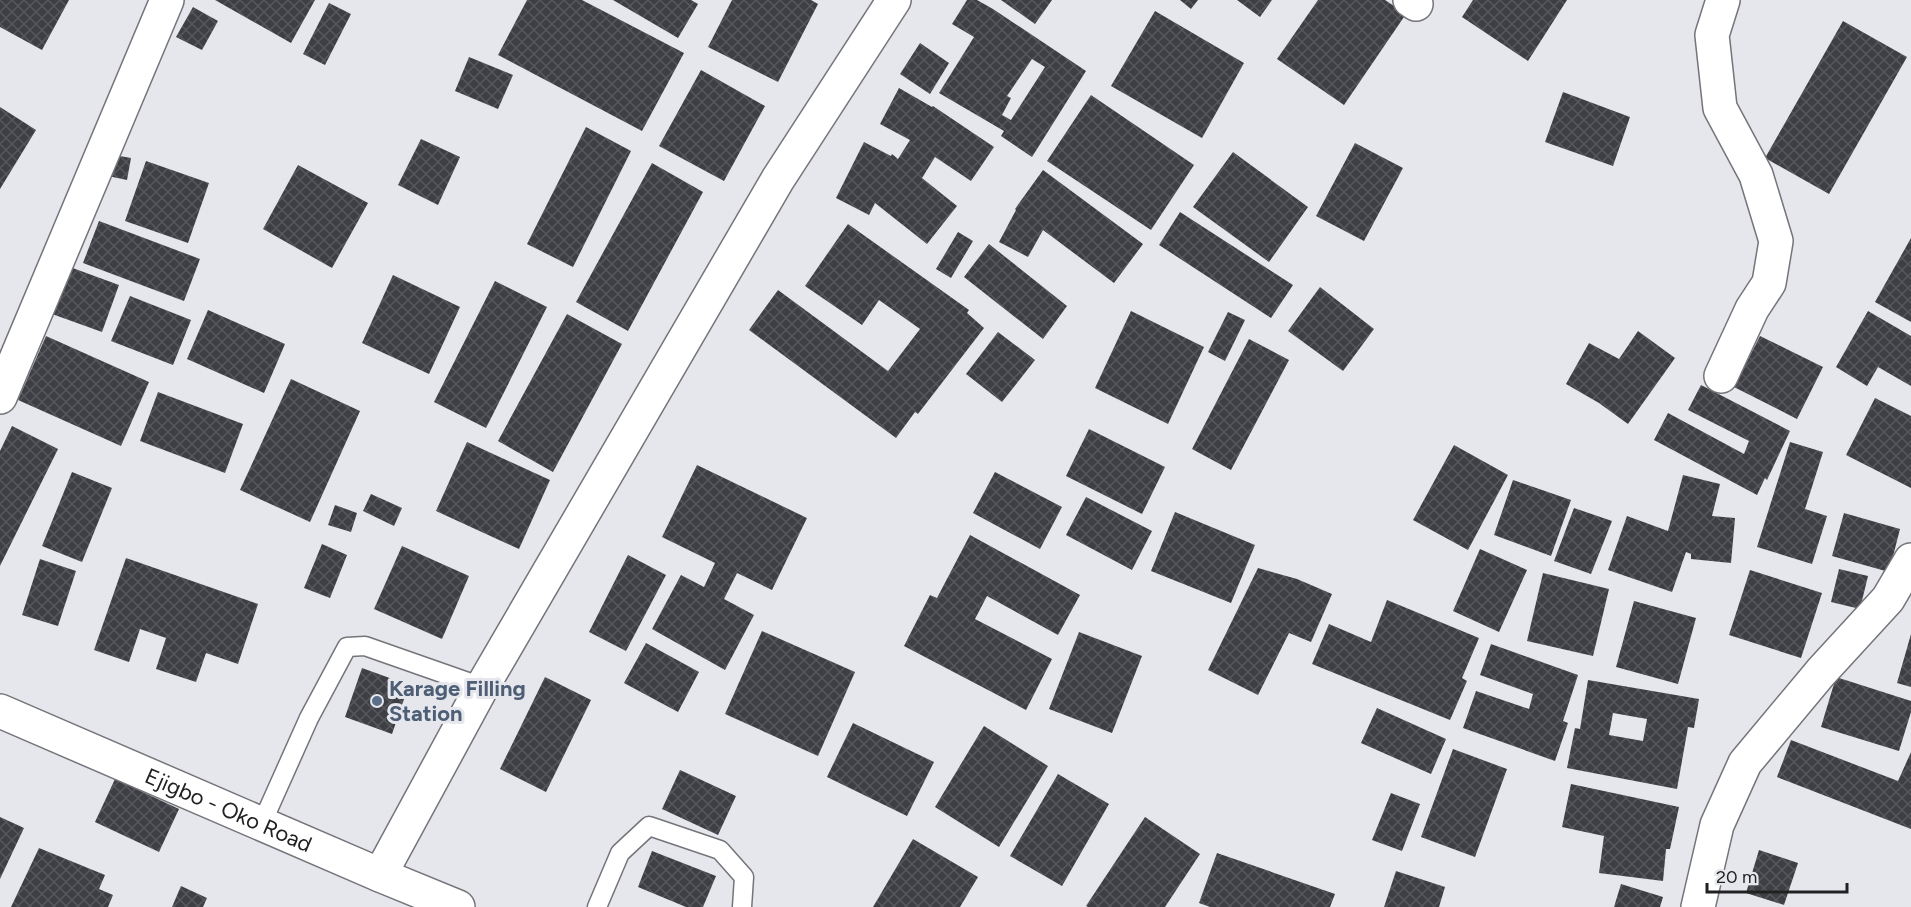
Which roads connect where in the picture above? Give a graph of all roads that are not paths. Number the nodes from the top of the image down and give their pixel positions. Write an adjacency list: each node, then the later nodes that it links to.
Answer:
1 (166, 0): 5 (street)
2 (894, 0): 7 (street)
3 (1724, 0): 4 (street)
4 (1721, 376)
5 (0, 397)
6 (1911, 560): 14 (street)
7 (482, 687): 9 (lane); 10 (street)
8 (0, 711): 9 (street, Ejigbo - Oko Road)
9 (262, 823): 10 (street, Ejigbo - Oko Road)
10 (380, 875): 11 (street, Ejigbo - Oko Road)
11 (458, 907)
12 (597, 907): 13 (lane)
13 (742, 907)
14 (1698, 907)

